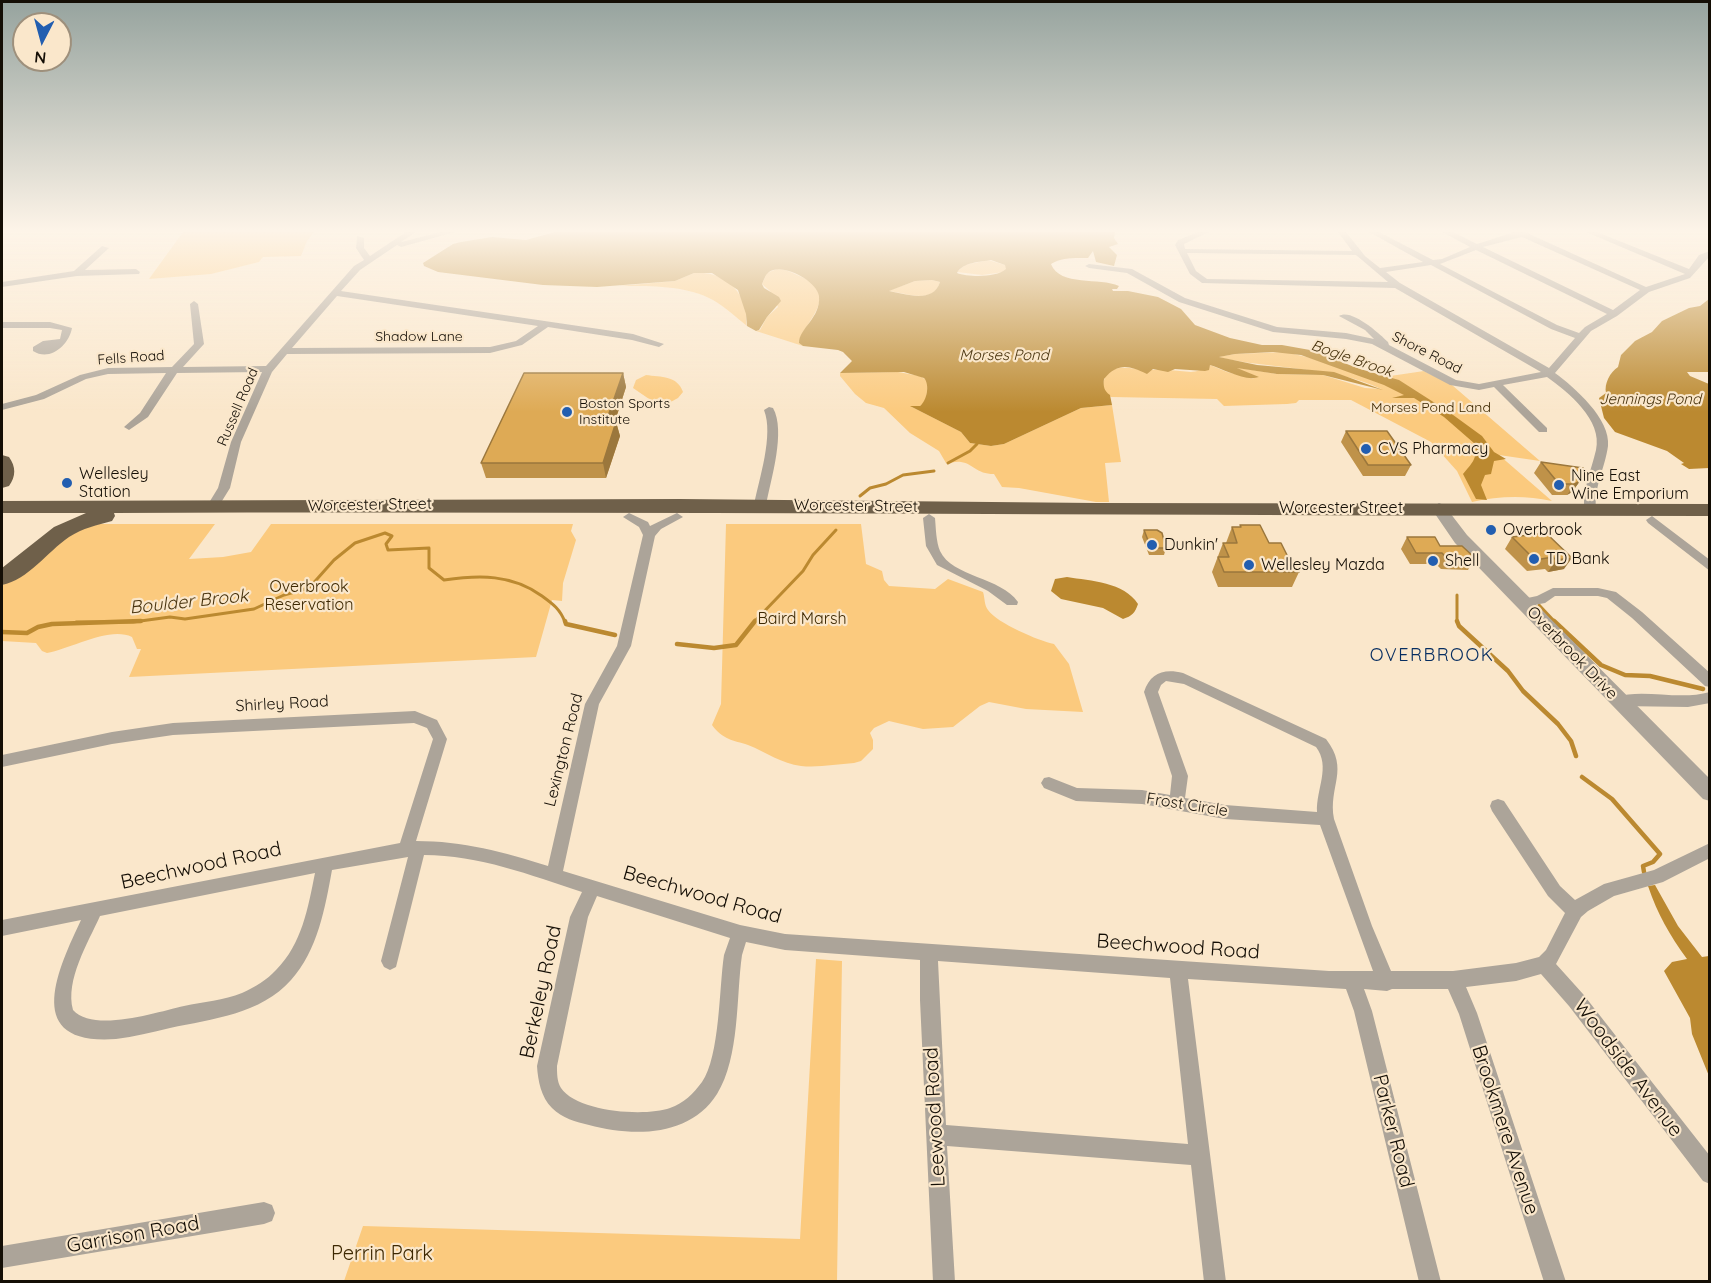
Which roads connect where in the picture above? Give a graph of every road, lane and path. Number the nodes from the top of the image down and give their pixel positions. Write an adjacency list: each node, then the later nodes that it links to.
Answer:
1 (1167, 292): 15 (street, Shore Road)
2 (1409, 292): 19 (street)
3 (1487, 292): 12 (street)
4 (1568, 292): 8 (street)
5 (1644, 292): 8 (street)
6 (335, 293): 10 (street); 16 (street, Russell Road)
7 (194, 304): 17 (street)
8 (1614, 314): 12 (street)
9 (1343, 316): 15 (street)
10 (546, 324): 14 (street); 16 (street, Shadow Lane)
11 (2, 326): 13 (street)
12 (1580, 337): 19 (street)
13 (63, 341)
14 (659, 344)
15 (1385, 346): 20 (street, Shore Road)
16 (284, 351): 18 (street, Russell Road)
17 (175, 369): 18 (street, Fells Road); 21 (street, Fells Road); 23 (street)
18 (268, 369): 29 (street, Russell Road)
19 (1550, 373): 20 (street, Shore Road); 31 (street)
20 (1496, 384): 24 (street)
21 (2, 407)
22 (769, 410): 28 (street)
23 (129, 427)
24 (1543, 430)
25 (2, 461): 26 (highway)
26 (2, 482)
27 (2, 500): 33 (highway)
28 (760, 505): 29 (highway, Worcester Street); 34 (highway, Worcester Street)
29 (213, 506): 33 (highway, Worcester Street)
30 (2, 507): 33 (highway, Worcester Street)
31 (1590, 509): 32 (highway, Worcester Street); 34 (highway, Worcester Street)
32 (1710, 510)
33 (26, 511): 35 (highway, Worcester Street); 36 (highway, Worcester Street); 43 (highway)
34 (1443, 514): 39 (highway, Worcester Street); 40 (highway, Worcester Street); 47 (street, Overbrook Drive)
35 (2, 516)
36 (107, 516): 37 (highway, Worcester Street); 43 (highway)
37 (629, 517): 38 (highway, Worcester Street); 42 (street)
38 (677, 517): 39 (highway, Worcester Street); 42 (street)
39 (929, 518): 46 (street)
40 (1652, 520): 41 (highway, Worcester Street); 44 (street)
41 (1710, 520)
42 (649, 535): 60 (street, Lexington Road)
43 (48, 541): 45 (highway)
44 (1710, 567)
45 (2, 578)
46 (1012, 602)
47 (1523, 603): 48 (street); 50 (street, Overbrook Drive)
48 (1710, 682)
49 (1710, 697): 50 (street)
50 (1620, 701): 53 (street, Overbrook Drive)
51 (2, 761): 57 (street, Shirley Road)
52 (1049, 783): 54 (street, Frost Circle)
53 (1710, 793)
54 (1178, 802): 56 (street, Frost Circle); 56 (street)
55 (1498, 806): 63 (street)
56 (1326, 819): 72 (street)
57 (412, 849): 59 (street, Beechwood Road); 60 (street, Beechwood Road); 67 (street, Shirley Road)
58 (1710, 850): 63 (street)
59 (325, 864): 62 (street, Beechwood Road); 62 (street)
60 (554, 875): 61 (street, Beechwood Road)
61 (593, 887): 65 (street, Beechwood Road); 65 (street, Berkeley Road)
62 (94, 911): 64 (street, Beechwood Road)
63 (1575, 911): 68 (street)
64 (2, 928)
65 (740, 933): 66 (street, Beechwood Road)
66 (929, 953): 69 (street, Beechwood Road); 73 (street, Leewood Road)
67 (390, 961)
68 (1544, 964): 70 (street, Beechwood Road); 75 (street, Woodside Avenue)
69 (1178, 970): 71 (street, Beechwood Road); 74 (street)
70 (1453, 980): 72 (street, Beechwood Road); 81 (street, Brookmere Avenue)
71 (1352, 981): 72 (street, Beechwood Road); 80 (street, Parker Road)
72 (1387, 982)
73 (937, 1135): 74 (street); 78 (street, Leewood Road)
74 (1200, 1155): 79 (street)
75 (1710, 1174)
76 (264, 1213): 77 (street, Garrison Road)
77 (2, 1257)
78 (944, 1281)
79 (1215, 1281)
80 (1430, 1281)
81 (1555, 1281)

